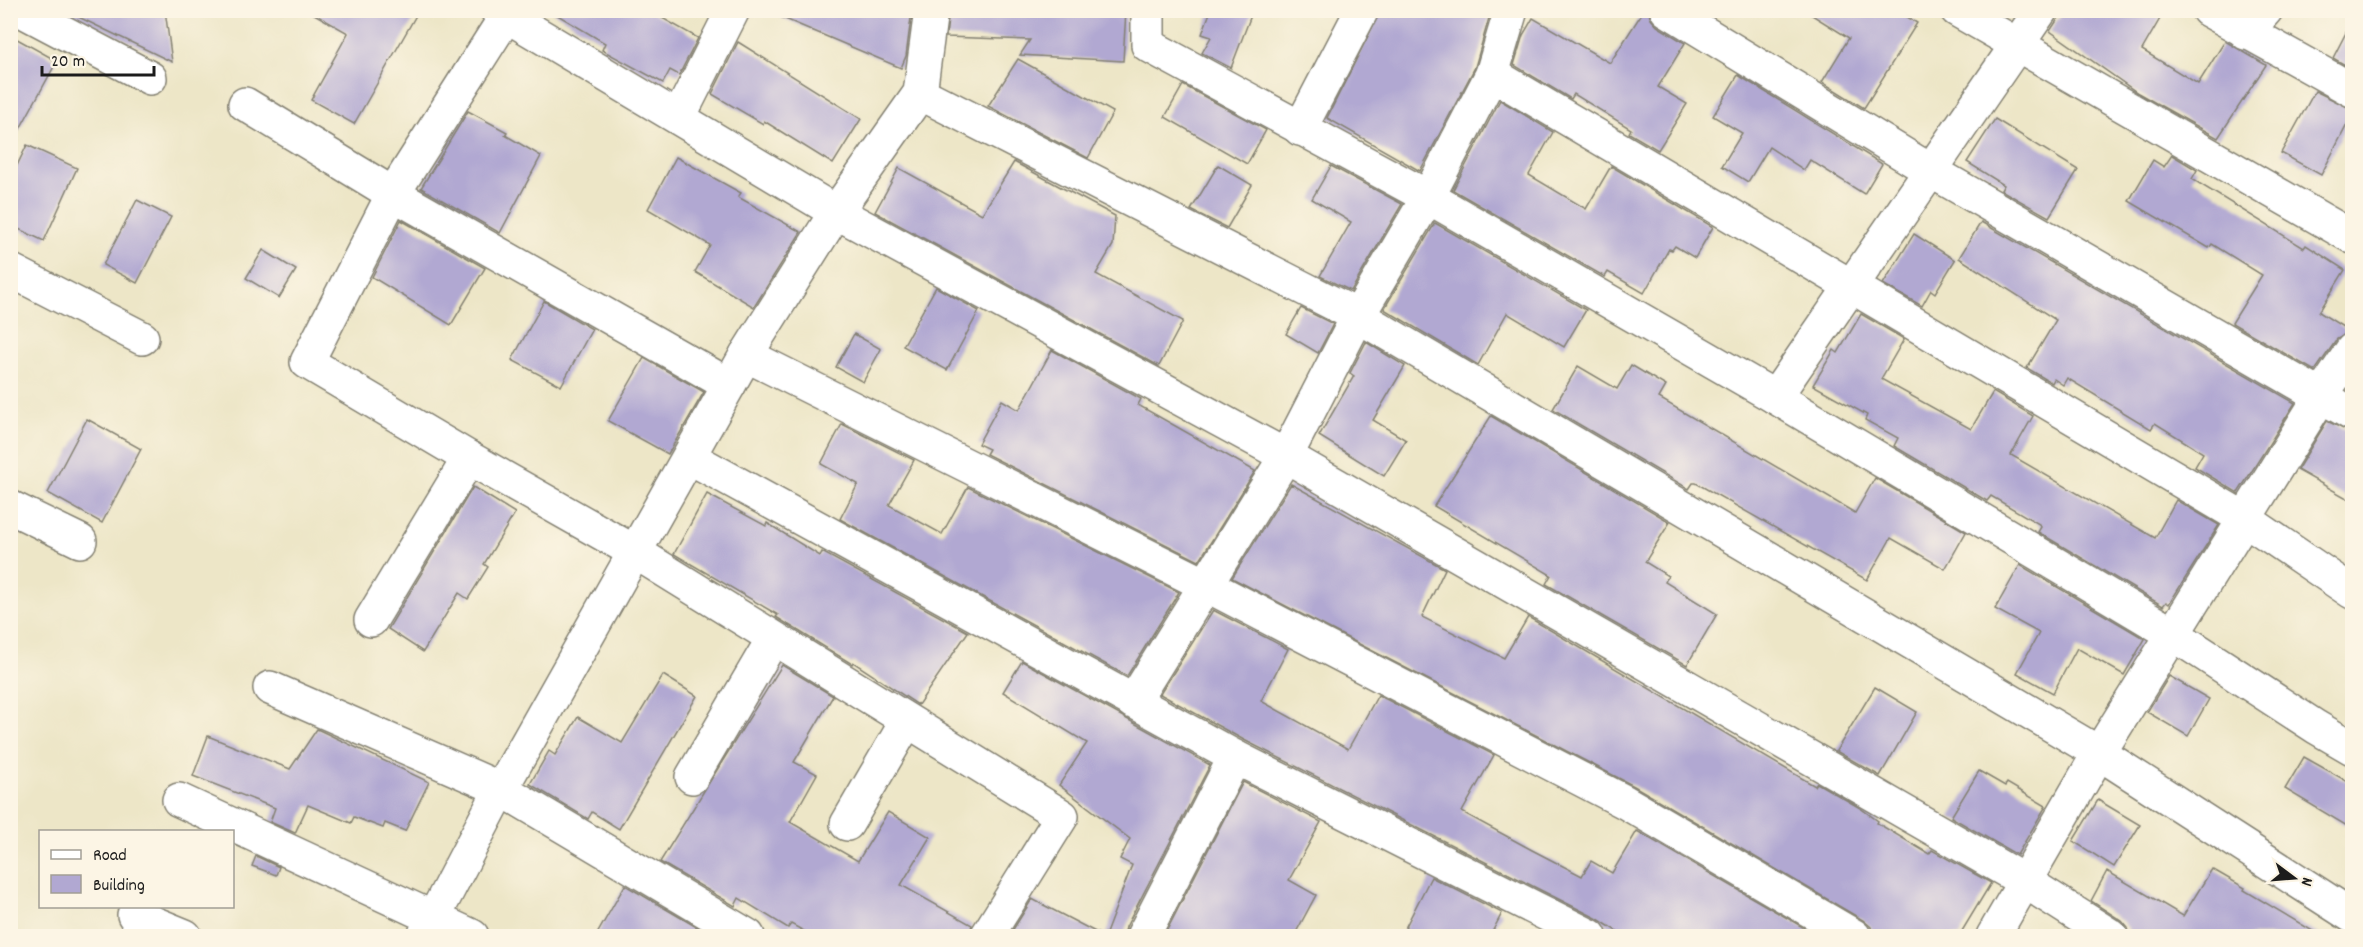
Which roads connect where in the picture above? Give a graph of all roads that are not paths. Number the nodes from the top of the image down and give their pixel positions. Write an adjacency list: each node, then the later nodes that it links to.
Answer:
1 (21, 10): 15 (street)
2 (733, 10): 19 (street)
3 (931, 10): 17 (street)
4 (1149, 10): 20 (street)
5 (1362, 10): 20 (street)
6 (1511, 10): 14 (street)
7 (1667, 10): 21 (street)
8 (1957, 10): 13 (street)
9 (2041, 10): 13 (street)
10 (2208, 10): 12 (street)
11 (504, 12): 19 (street); 22 (street)
12 (2256, 22): 16 (street)
13 (2018, 45): 21 (street); 25 (street)
14 (1492, 74): 23 (street); 27 (street)
15 (150, 78)
16 (2352, 90)
17 (920, 93): 24 (street); 28 (street)
18 (244, 104): 22 (street)
19 (679, 117): 24 (street)
20 (1300, 129): 23 (street)
21 (1931, 171): 27 (street); 33 (street)
22 (393, 194): 32 (street); 38 (street)
23 (1428, 197): 28 (street); 34 (street)
24 (836, 212): 31 (street); 36 (street)
25 (2352, 237)
26 (10, 270): 29 (street)
27 (1851, 286): 34 (street); 40 (street)
28 (1358, 316): 36 (street); 52 (street)
29 (142, 338)
30 (2352, 350): 33 (street)
31 (746, 355): 32 (street); 43 (street)
32 (729, 385): 37 (street)
33 (2321, 396): 35 (street); 40 (street)
34 (1775, 397): 46 (street)
35 (2352, 414)
36 (1286, 456): 43 (street); 58 (street)
37 (689, 457): 42 (street); 49 (street)
38 (469, 458): 42 (street); 45 (street)
39 (10, 507): 41 (street)
40 (2245, 519): 44 (street); 46 (street)
41 (80, 541)
42 (635, 552): 47 (street); 55 (street)
43 (1206, 585): 49 (street); 68 (street)
44 (2352, 592)
45 (371, 620)
46 (2174, 634): 51 (street); 52 (street)
47 (773, 639): 50 (street); 54 (street)
48 (270, 688): 55 (street)
49 (1133, 702): 53 (street)
50 (907, 721): 57 (street); 62 (street)
51 (2352, 748)
52 (2099, 753): 58 (street); 60 (street)
53 (1235, 757): 66 (street); 67 (street)
54 (692, 777)
55 (501, 789): 61 (street); 65 (street)
56 (179, 801): 61 (street)
57 (847, 824)
58 (2026, 882): 69 (street); 70 (street)
59 (134, 915): 63 (street)
60 (2352, 916)
61 (429, 927): 64 (street)
62 (994, 934)
63 (185, 936)
64 (472, 936)
65 (748, 936)
66 (1143, 936)
67 (1590, 936)
68 (1854, 936)
69 (1993, 936)
70 (2111, 936)

